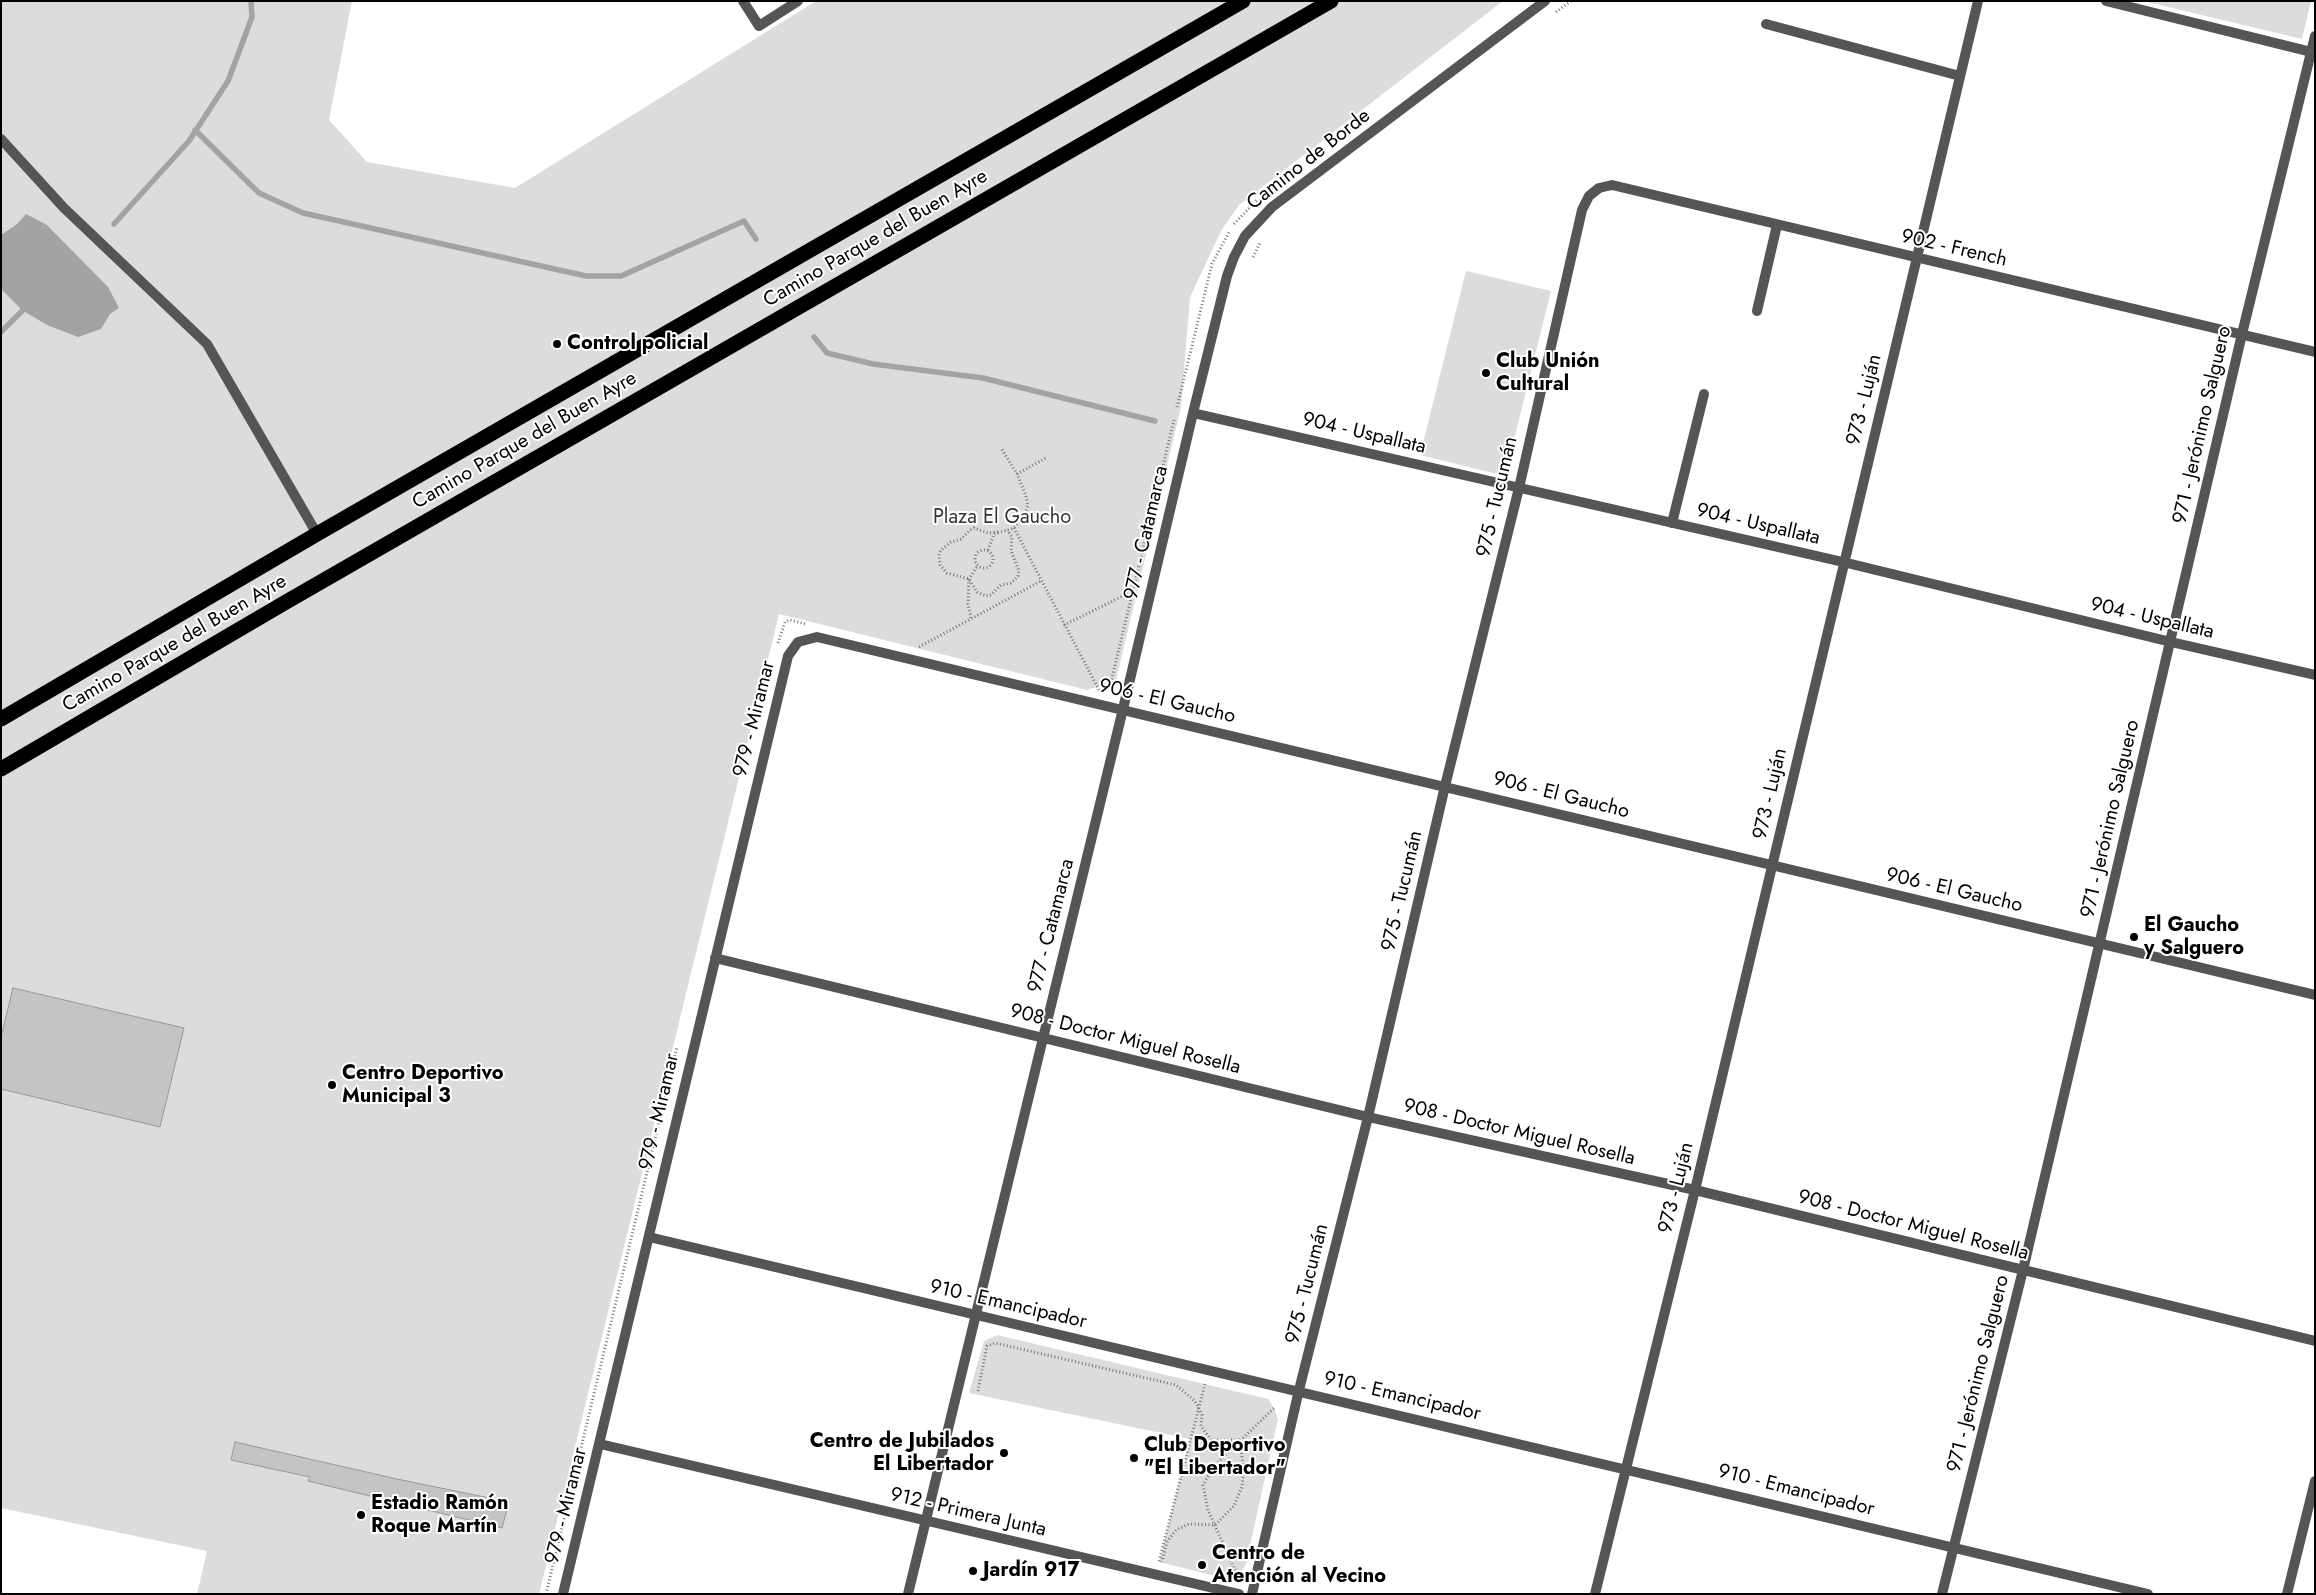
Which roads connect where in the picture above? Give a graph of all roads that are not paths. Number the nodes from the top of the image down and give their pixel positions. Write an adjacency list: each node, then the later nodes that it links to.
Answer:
1 (743, 1): 2 (street)
2 (798, 1)
3 (1243, 1): 23 (highway, Camino Parque del Buen Ayre)
4 (1331, 1): 30 (highway, Camino Parque del Buen Ayre)
5 (1544, 1): 20 (street, Camino de Borde)
6 (1978, 1): 11 (street, 973 - Luján)
7 (2106, 1): 10 (street)
8 (1766, 24): 11 (street)
9 (2315, 36): 10 (street, 971 - Jerónimo Salguero)
10 (2313, 53): 17 (street, 971 - Jerónimo Salguero)
11 (1960, 76): 15 (street, 973 - Luján)
12 (1, 139): 23 (street)
13 (1589, 196): 14 (street, 902 - French); 21 (street, 975 - Tucumán)
14 (1776, 225): 15 (street, 902 - French); 16 (street)
15 (1917, 258): 17 (street, 902 - French); 24 (street, 973 - Luján)
16 (1757, 310)
17 (2242, 334): 18 (street, 902 - French); 26 (street, 971 - Jerónimo Salguero)
18 (2315, 352)
19 (1704, 394): 22 (street)
20 (1193, 413): 21 (street, 904 - Uspallata); 28 (street, 977 - Catamarca)
21 (1519, 488): 22 (street, 904 - Uspallata); 31 (street, 975 - Tucumán)
22 (1672, 523): 24 (street, 904 - Uspallata)
23 (317, 534): 29 (highway, Camino Parque del Buen Ayre)
24 (1843, 562): 26 (street, 904 - Uspallata); 32 (street, 973 - Luján)
25 (798, 642): 28 (street, 906 - El Gaucho); 34 (street, 979 - Miramar)
26 (2171, 642): 27 (street, 904 - Uspallata); 33 (street, 971 - Jerónimo Salguero)
27 (2315, 675)
28 (1123, 709): 31 (street, 906 - El Gaucho); 36 (street, 977 - Catamarca)
29 (1, 719)
30 (1, 769)
31 (1445, 786): 32 (street, 906 - El Gaucho); 37 (street, 975 - Tucumán)
32 (1773, 865): 33 (street, 906 - El Gaucho); 38 (street, 973 - Luján)
33 (2099, 943): 35 (street, 906 - El Gaucho); 40 (street, 971 - Jerónimo Salguero)
34 (715, 958): 36 (street, 908 - Doctor Miguel Rosella); 39 (street, 979 - Miramar)
35 (2315, 995)
36 (1042, 1038): 37 (street, 908 - Doctor Miguel Rosella); 41 (street, 977 - Catamarca)
37 (1368, 1117): 38 (street, 908 - Doctor Miguel Rosella); 43 (street, 975 - Tucumán)
38 (1695, 1190): 40 (street, 908 - Doctor Miguel Rosella); 45 (street, 973 - Luján)
39 (648, 1237): 41 (street, 910 - Emancipador); 44 (street, 979 - Miramar)
40 (2023, 1270): 42 (street, 908 - Doctor Miguel Rosella); 48 (street, 971 - Jerónimo Salguero)
41 (977, 1315): 43 (street, 910 - Emancipador); 47 (street, 977 - Catamarca)
42 (2315, 1341)
43 (1299, 1390): 45 (street, 910 - Emancipador); 52 (street, 975 - Tucumán)
44 (600, 1444): 47 (street, 912 - Primera Junta); 49 (street, 979 - Miramar)
45 (1626, 1468): 48 (street, 910 - Emancipador); 53 (street, 973 - Luján)
46 (2315, 1481): 56 (street)
47 (927, 1522): 50 (street, 977 - Catamarca); 51 (street, 912 - Primera Junta)
48 (1954, 1548): 54 (street, 971 - Jerónimo Salguero); 55 (street, 910 - Emancipador)
49 (563, 1594)
50 (908, 1594)
51 (1239, 1594)
52 (1252, 1594)
53 (1595, 1594)
54 (1942, 1594)
55 (2148, 1594)
56 (2287, 1594)

